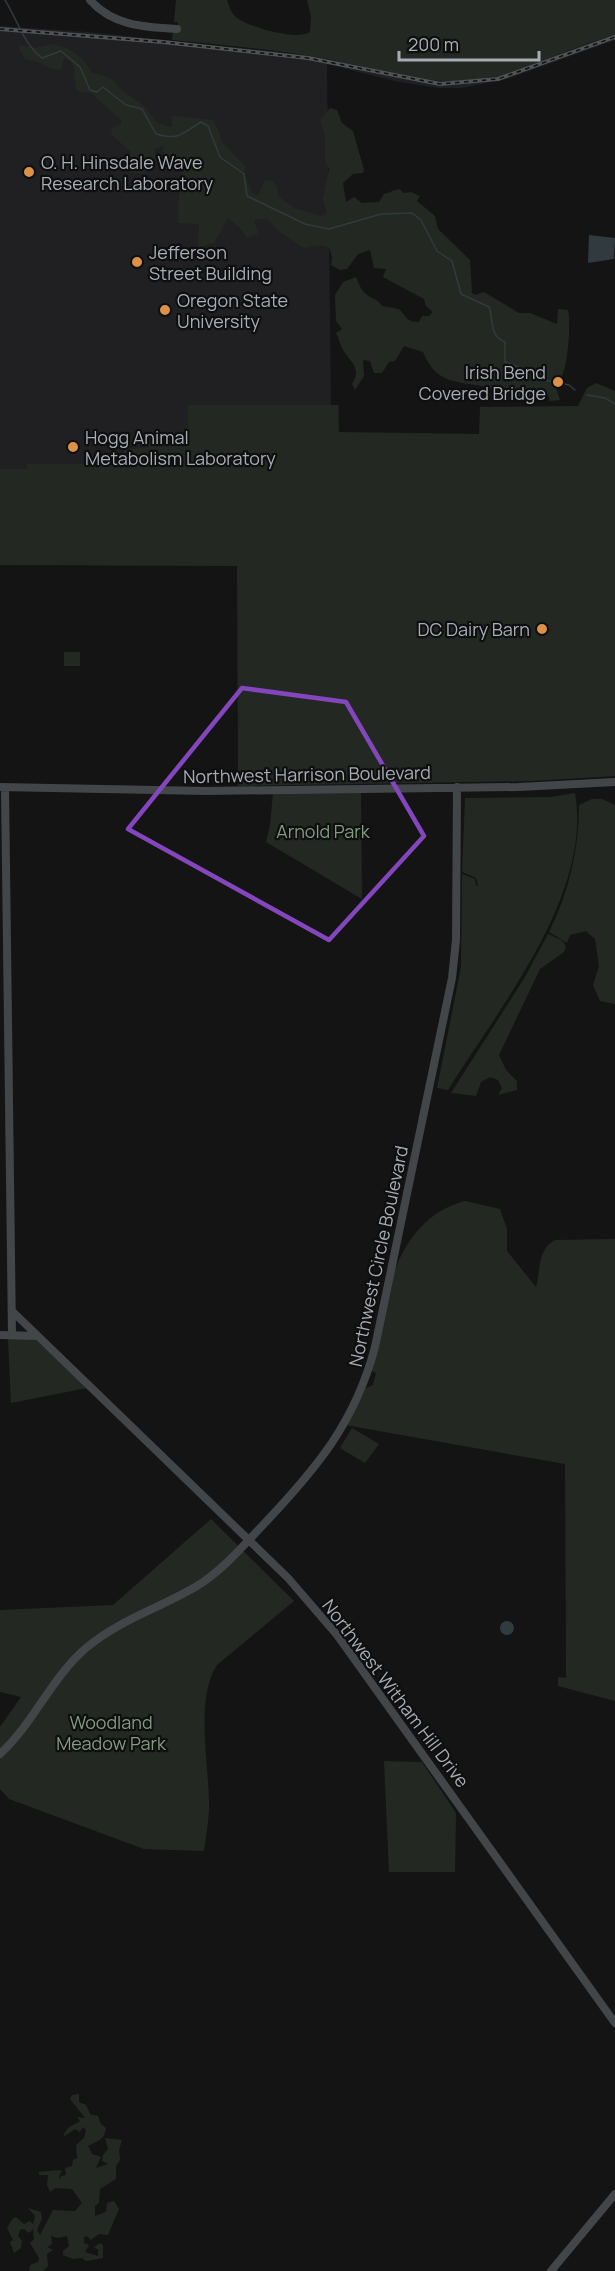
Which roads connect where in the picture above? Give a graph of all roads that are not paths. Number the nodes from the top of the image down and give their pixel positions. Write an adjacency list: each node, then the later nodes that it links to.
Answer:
1 (90, 0): 2 (main road)
2 (177, 29)
3 (615, 782): 4 (main road, Northwest Harrison Boulevard)
4 (457, 787): 5 (main road, Northwest Harrison Boulevard); 10 (main road, Northwest Circle Boulevard)
5 (3, 788): 6 (main road)
6 (12, 1311): 8 (main road); 9 (main road, Northwest Witham Hill Drive)
7 (0, 1335): 8 (main road)
8 (12, 1335): 9 (main road)
9 (37, 1336): 10 (main road, Northwest Witham Hill Drive)
10 (249, 1540): 11 (main road, Northwest Circle Boulevard); 12 (main road, Northwest Witham Hill Drive)
11 (0, 1754)
12 (615, 2023)
13 (615, 2194): 14 (main road)
14 (551, 2271)

